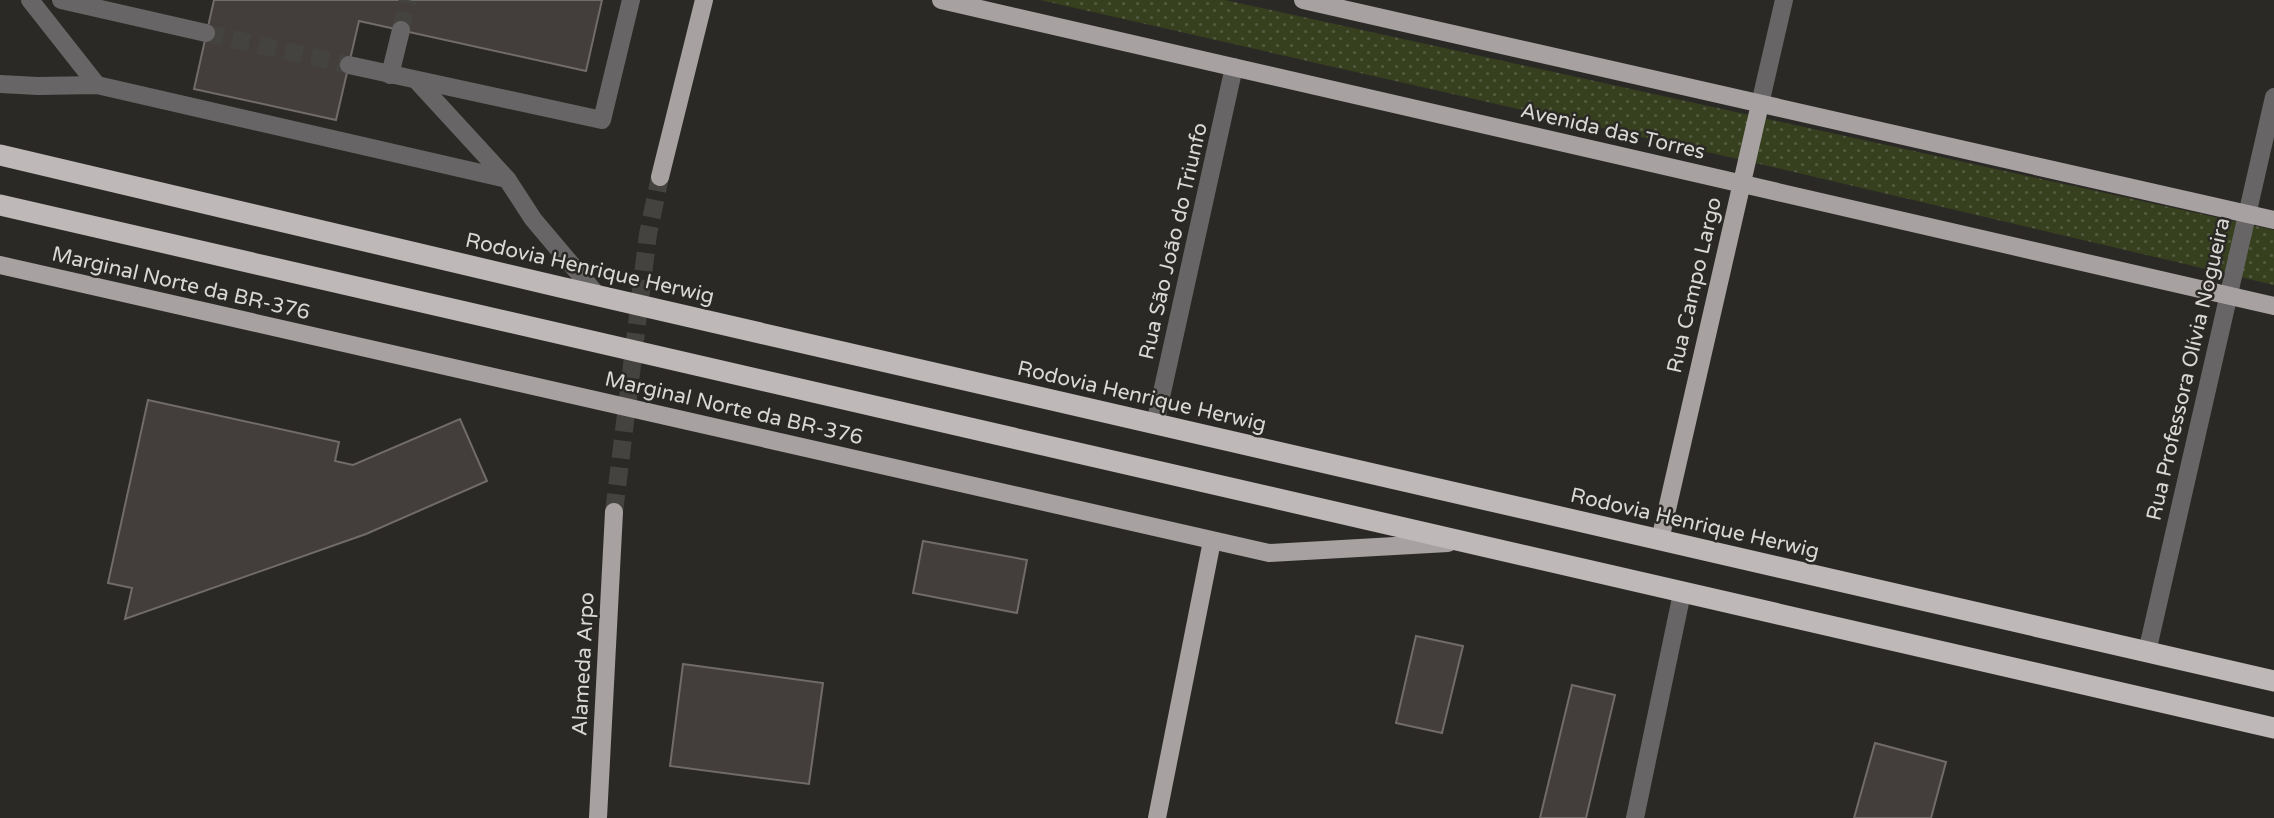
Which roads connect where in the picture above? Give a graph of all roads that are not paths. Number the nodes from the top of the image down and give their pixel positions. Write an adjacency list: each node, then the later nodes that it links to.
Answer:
1 (30, 0): 17 (street)
2 (61, 0): 10 (street)
3 (631, 0): 15 (street)
4 (704, 0): 11 (main road)
5 (719, 0): 11 (main road)
6 (941, 0): 13 (main road, Avenida das Torres)
7 (1303, 0): 19 (main road)
8 (1784, 0): 19 (street, Rua Campo Largo)
9 (401, 30): 14 (street)
10 (206, 33)
11 (693, 43): 21 (main road)
12 (349, 65): 14 (street)
13 (1234, 67): 23 (main road, Avenida das Torres); 31 (street, Rua São João do Triunfo)
14 (390, 75): 15 (street)
15 (418, 81): 22 (street)
16 (0, 84): 17 (street)
17 (97, 85): 22 (street)
18 (2274, 97): 25 (street, Rua Professora Olívia Nogueira)
19 (1760, 104): 23 (main road, Rua Campo Largo); 25 (main road)
20 (0, 155): 28 (highway, Rodovia Henrique Herwig)
21 (660, 177)
22 (508, 179): 28 (street)
23 (1741, 183): 29 (main road, Avenida das Torres); 33 (main road, Rua Campo Largo)
24 (0, 205): 35 (highway)
25 (2247, 214): 26 (main road); 29 (street, Rua Professora Olívia Nogueira)
26 (2274, 220)
27 (0, 265): 34 (main road, Marginal Norte da BR-376)
28 (598, 296): 31 (highway, Rodovia Henrique Herwig)
29 (2228, 296): 30 (main road, Avenida das Torres); 37 (street, Rua Professora Olívia Nogueira)
30 (2274, 306)
31 (1155, 424): 33 (highway, Rodovia Henrique Herwig)
32 (614, 512): 40 (main road, Alameda Arpo)
33 (1660, 540): 37 (highway, Rodovia Henrique Herwig)
34 (1212, 541): 35 (main road, Marginal Norte da BR-376); 41 (main road)
35 (1463, 542): 36 (highway)
36 (1682, 593): 39 (highway); 42 (street)
37 (2147, 652): 38 (highway, Rodovia Henrique Herwig)
38 (2274, 681)
39 (2274, 728)
40 (598, 818)
41 (1157, 818)
42 (1635, 818)

